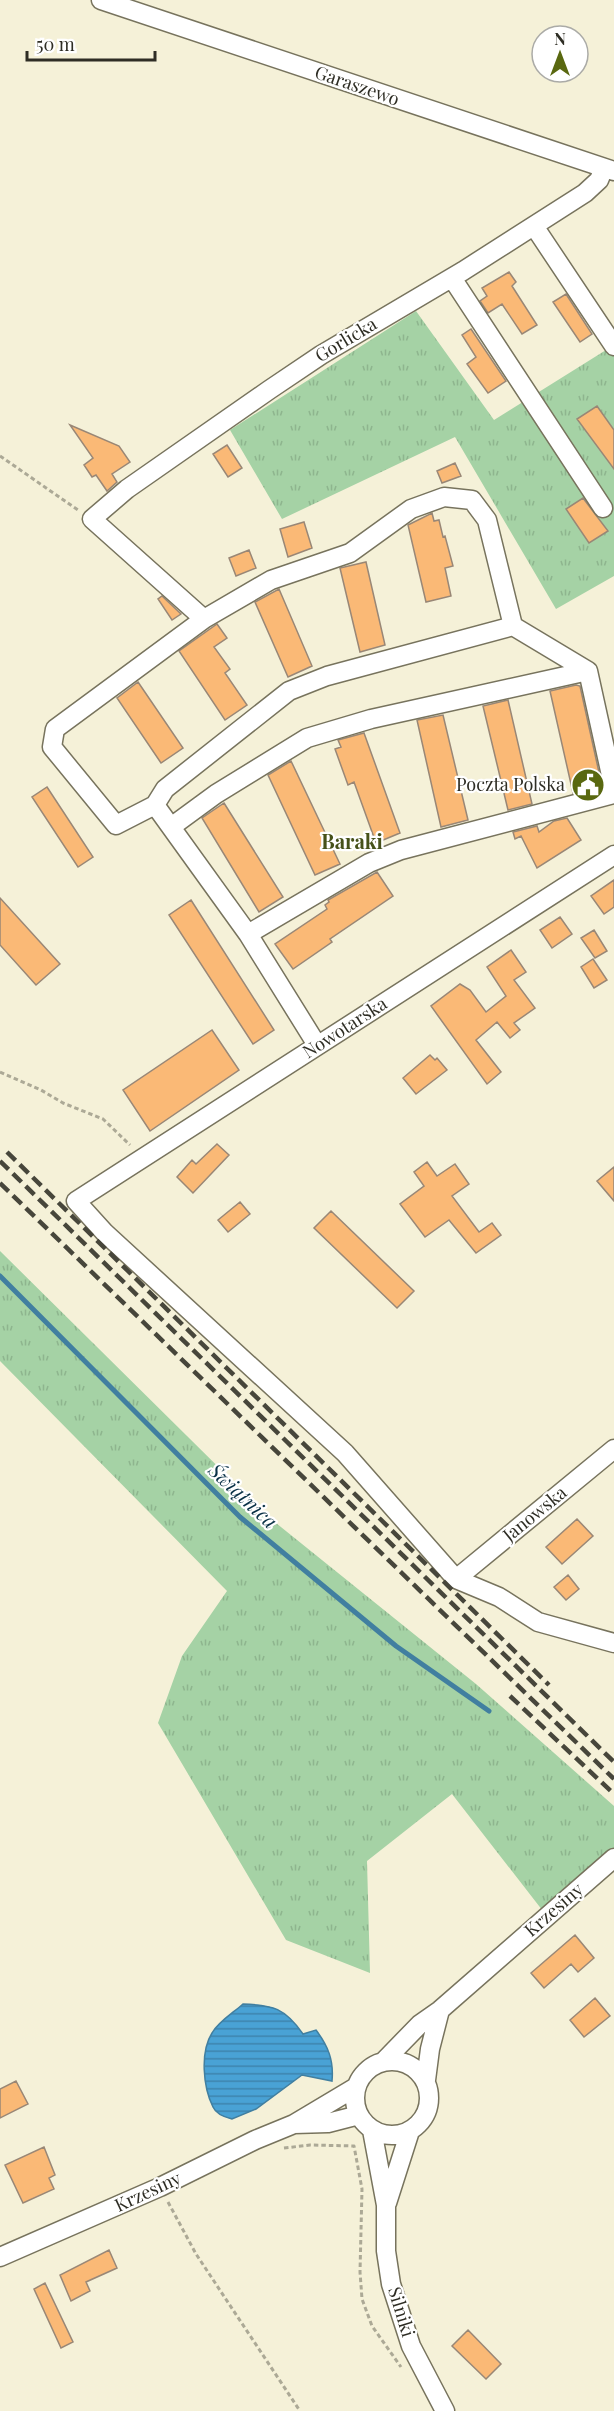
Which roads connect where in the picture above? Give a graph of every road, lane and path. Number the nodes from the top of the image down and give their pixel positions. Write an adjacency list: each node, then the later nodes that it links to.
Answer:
1 (100, 0): 2 (street, Garaszewo)
2 (609, 170): 3 (street, Gorlicka)
3 (534, 226): 4 (street, Gorlicka); 5 (street)
4 (452, 278): 7 (street); 8 (street, Gorlicka)
5 (614, 346)
6 (0, 456): 8 (path)
7 (603, 508)
8 (92, 519): 9 (street)
9 (204, 619): 10 (street); 14 (street)
10 (513, 626): 11 (street); 14 (street)
11 (588, 672): 12 (street); 15 (street)
12 (614, 789)
13 (614, 794): 17 (street)
14 (155, 805): 15 (street)
15 (171, 826): 17 (street)
16 (614, 855): 18 (street, Nowotarska)
17 (248, 934): 18 (street)
18 (317, 1046): 20 (street, Nowotarska)
19 (0, 1072): 20 (path)
20 (143, 1157): 22 (street, Nowotarska)
21 (614, 1449): 22 (street, Janowska)
22 (456, 1579): 23 (street)
23 (614, 1643)
24 (614, 1858): 25 (street, Krzesiny)
25 (440, 2010): 26 (street, Krzesiny); 27 (street)
26 (384, 2061): 27 (street); 28 (street)
27 (426, 2080): 32 (street)
28 (356, 2087): 29 (street); 30 (street, Krzesiny)
29 (359, 2115): 30 (street, Krzesiny); 31 (street)
30 (294, 2124): 34 (street, Krzesiny)
31 (372, 2130): 32 (street); 35 (street, Silniki)
32 (410, 2131): 35 (street, Silniki)
33 (274, 2149): 37 (path)
34 (160, 2187): 36 (street, Krzesiny); 38 (path)
35 (386, 2205): 39 (street, Silniki)
36 (0, 2257)
37 (405, 2373)
38 (300, 2411)
39 (445, 2411)

